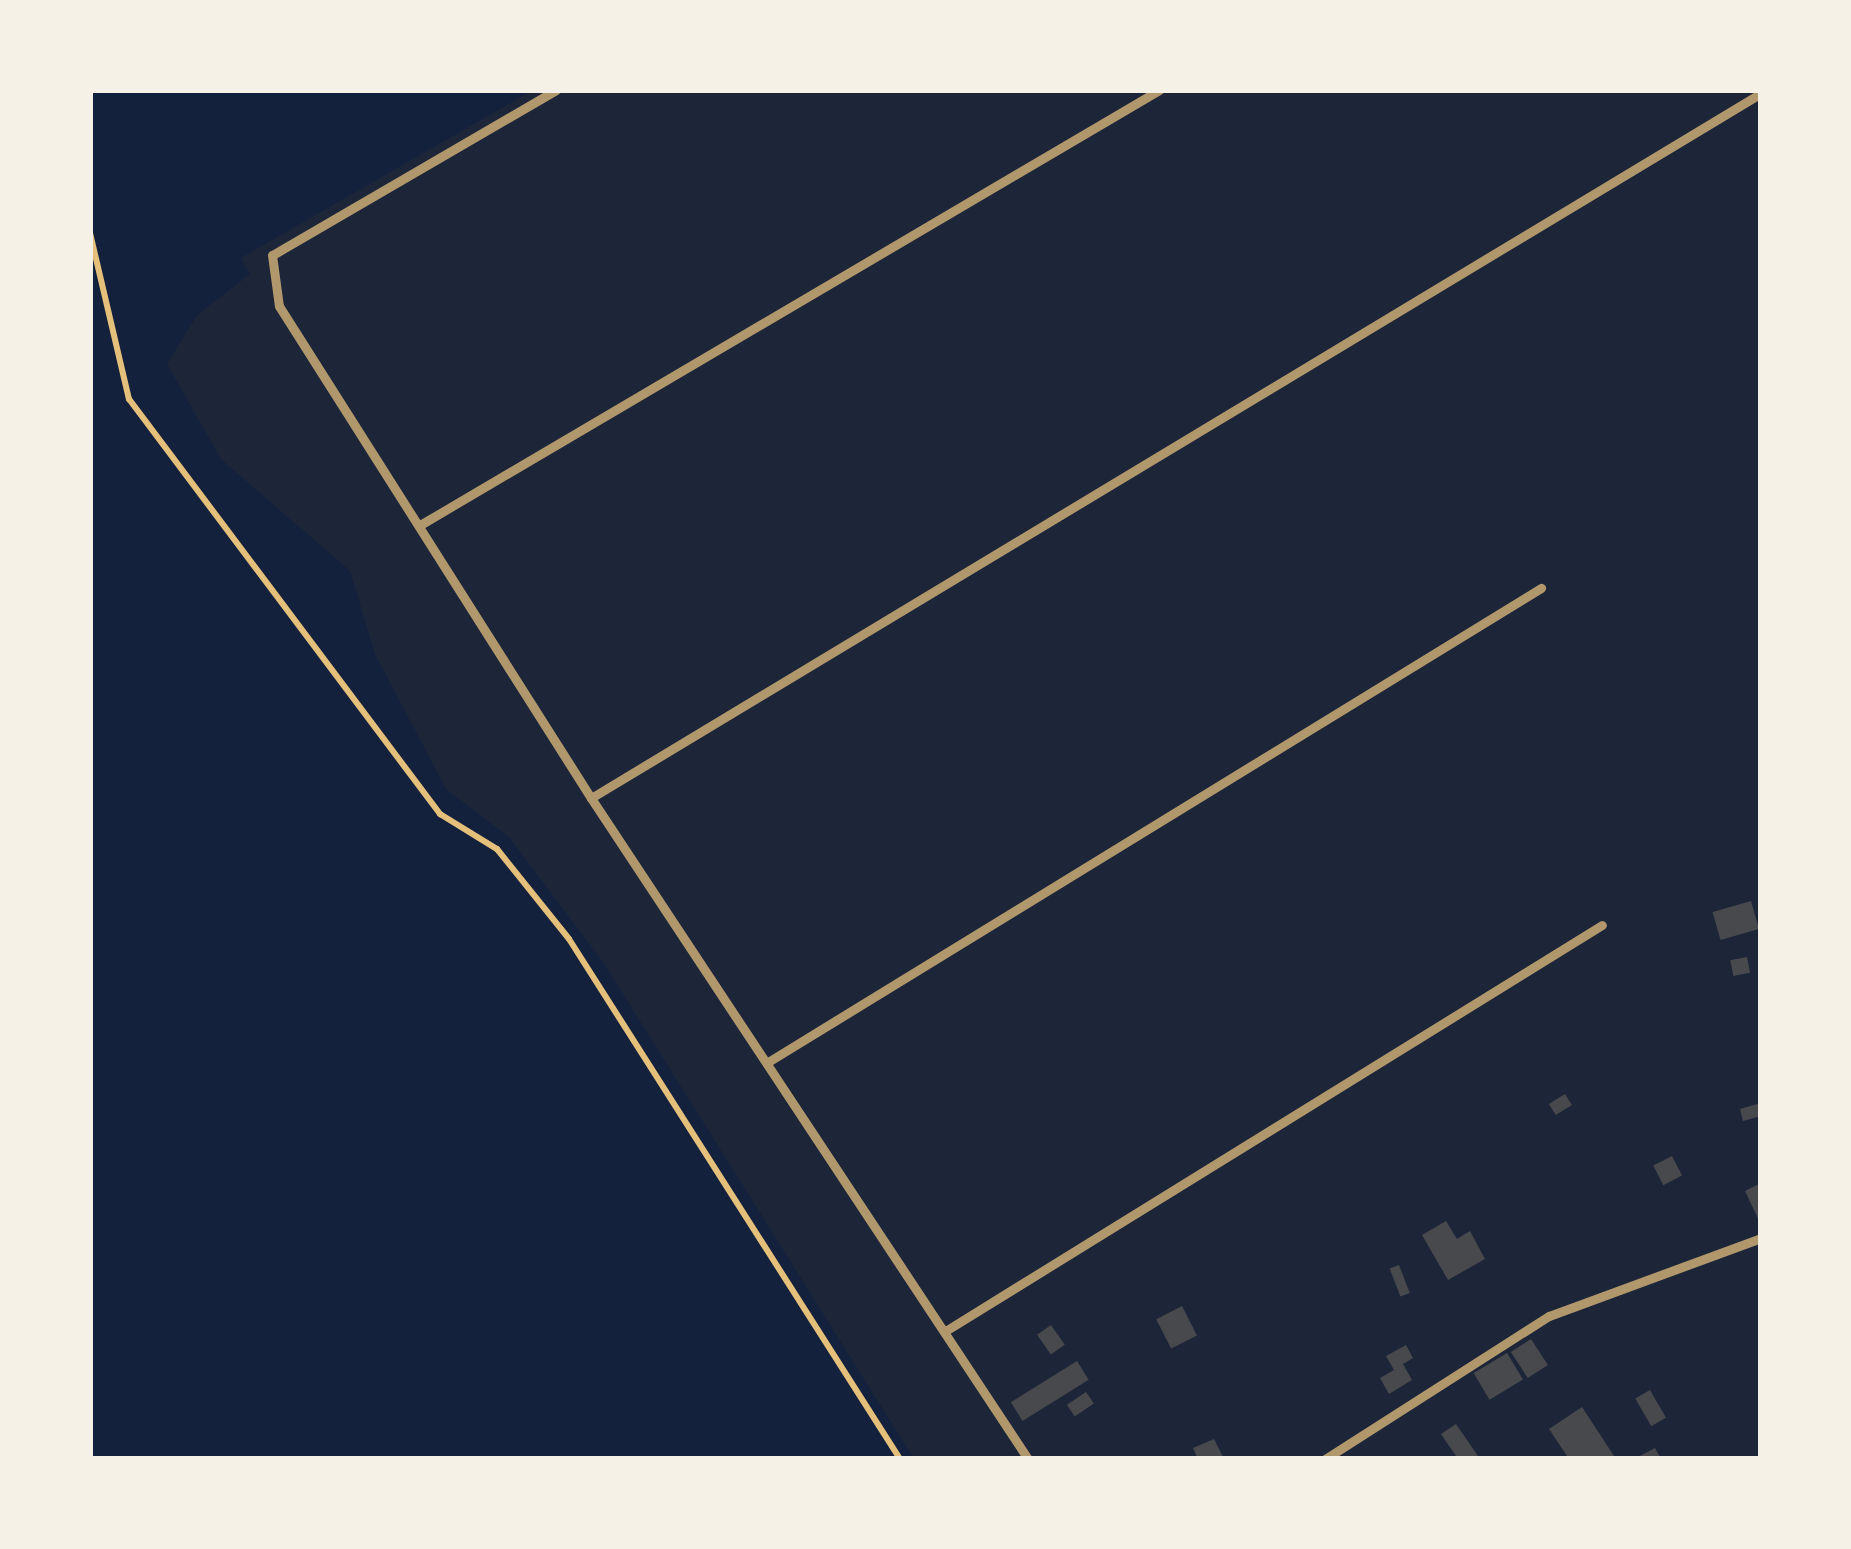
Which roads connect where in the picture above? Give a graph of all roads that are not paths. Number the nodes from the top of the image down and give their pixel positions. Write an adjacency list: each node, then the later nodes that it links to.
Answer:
1 (556, 90): 4 (lane)
2 (1159, 90): 4 (lane)
3 (1761, 93): 6 (lane)
4 (420, 525): 6 (lane)
5 (1540, 588): 8 (lane)
6 (592, 798): 8 (lane)
7 (1602, 925): 10 (lane)
8 (768, 1062): 10 (lane)
9 (1761, 1238): 12 (lane)
10 (947, 1330): 11 (lane)
11 (1028, 1459)
12 (1325, 1459)

